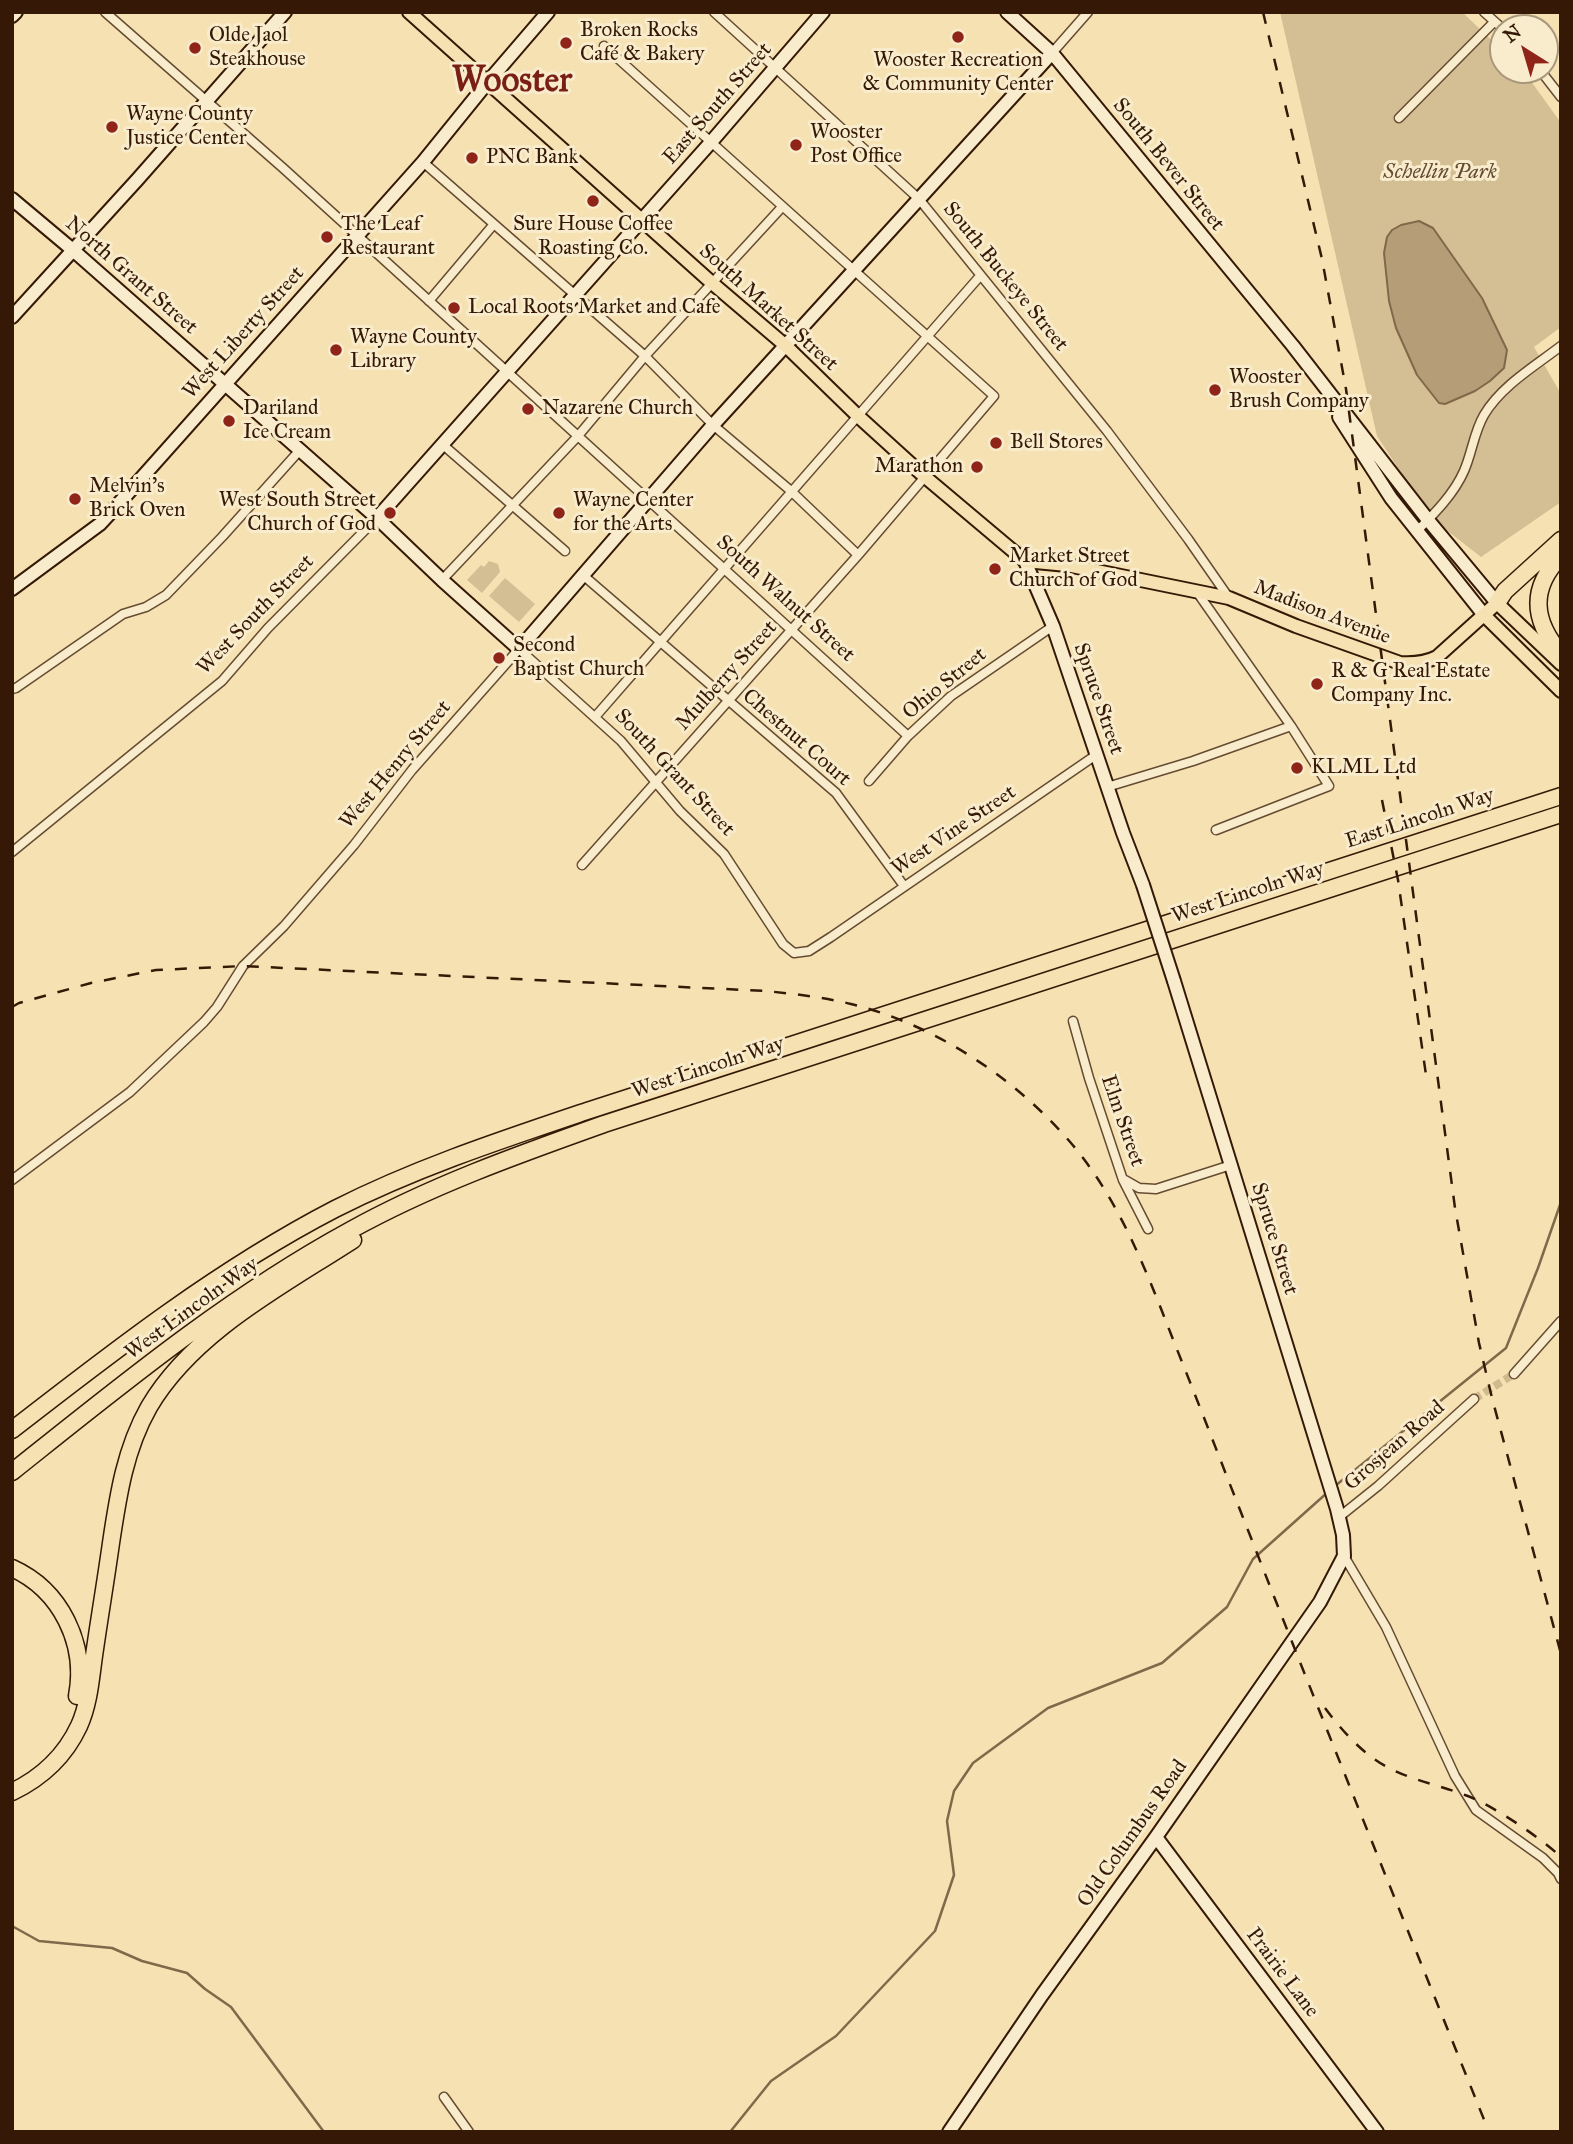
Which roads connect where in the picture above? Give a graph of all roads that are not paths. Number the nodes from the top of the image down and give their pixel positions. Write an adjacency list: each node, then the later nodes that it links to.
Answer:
1 (105, 12): 14 (street, South Walnut Street)
2 (285, 12): 14 (main road)
3 (409, 12): 13 (main road, South Market Street)
4 (548, 12): 13 (main road, West Liberty Street)
5 (714, 12): 12 (street, South Buckeye Street)
6 (823, 12): 12 (main road, East South Street)
7 (1007, 12): 11 (main road, South Bever Street)
8 (1088, 12): 11 (street)
9 (1489, 27): 15 (street)
10 (604, 46): 16 (street)
11 (1052, 53): 19 (main road, West Henry Street); 33 (main road, South Bever Street)
12 (774, 68): 16 (main road, East South Street); 19 (street, South Buckeye Street)
13 (486, 83): 17 (main road, West Liberty Street); 21 (main road, South Market Street)
14 (206, 102): 23 (street, South Walnut Street); 24 (main road)
15 (1399, 118)
16 (712, 141): 20 (street); 21 (main road, East South Street)
17 (423, 162): 22 (street); 23 (main road, West Liberty Street)
18 (12, 199): 24 (main road, North Grant Street)
19 (919, 200): 25 (main road, West Henry Street); 26 (street, South Buckeye Street)
20 (782, 207): 25 (street); 27 (street)
21 (641, 220): 27 (main road, South Market Street); 28 (main road, West South Street)
22 (494, 224): 28 (street); 29 (street)
23 (356, 237): 29 (street, South Walnut Street); 37 (main road, West Liberty Street)
24 (74, 251): 30 (main road); 37 (main road, North Grant Street)
25 (854, 272): 31 (street); 32 (main road, West Henry Street)
26 (980, 276): 31 (street); 60 (street, South Buckeye Street)
27 (712, 283): 32 (main road, South Market Street); 35 (street)
28 (575, 295): 35 (street); 36 (main road, West South Street)
29 (429, 300): 36 (street, South Walnut Street)
30 (12, 317)
31 (928, 336): 38 (street); 43 (street, Mulberry Street)
32 (786, 346): 38 (main road, South Market Street); 39 (main road, West Henry Street)
33 (1293, 346): 48 (main road, South Bever Street); 49 (main road, South Bever Street)
34 (1561, 346): 48 (street)
35 (645, 356): 39 (street); 40 (street)
36 (508, 371): 40 (street, South Walnut Street); 41 (main road, West South Street)
37 (225, 383): 42 (main road, South Grant Street); 58 (main road, West Liberty Street)
38 (859, 417): 43 (main road, South Market Street); 44 (street)
39 (713, 425): 44 (street); 45 (main road, West Henry Street)
40 (578, 436): 45 (street, South Walnut Street); 46 (street)
41 (442, 444): 46 (street); 47 (main road, West South Street)
42 (300, 450): 47 (main road, South Grant Street); 69 (street)
43 (924, 476): 52 (street, Mulberry Street); 54 (main road, South Market Street)
44 (791, 491): 52 (street); 55 (street)
45 (648, 499): 55 (street, South Walnut Street); 56 (main road, West Henry Street)
46 (514, 506): 51 (street); 57 (street)
47 (377, 518): 57 (main road, South Grant Street); 84 (street, West South Street)
48 (1428, 520): 49 (street); 61 (main road, South Bever Street)
49 (1417, 531): 62 (main road, South Bever Street)
50 (1561, 540): 61 (highway)
51 (565, 551)
52 (858, 554): 64 (street, Mulberry Street)
53 (1561, 555): 61 (highway); 67 (highway)
54 (1025, 561): 59 (main road, Madison Avenue); 63 (main road, Spruce Street)
55 (725, 567): 64 (street, South Walnut Street); 65 (street)
56 (584, 576): 65 (street, Chestnut Court); 66 (main road, West Henry Street)
57 (442, 580): 66 (main road, South Grant Street)
58 (12, 589)
59 (1196, 592): 60 (main road, Madison Avenue); 73 (street)
60 (1229, 598): 62 (main road, Madison Avenue)
61 (1497, 603): 62 (main road, Madison Avenue); 68 (main road)
62 (1484, 615): 70 (main road)
63 (1053, 625): 74 (street, Ohio Street); 75 (main road, Spruce Street)
64 (792, 630): 71 (street, Mulberry Street); 74 (street, South Walnut Street)
65 (660, 642): 71 (street, Chestnut Court); 72 (street)
66 (519, 649): 72 (street, South Grant Street); 93 (street, West Henry Street)
67 (1561, 654)
68 (1561, 664)
69 (12, 689)
70 (1561, 691)
71 (729, 702): 77 (street, Mulberry Street); 87 (street, Chestnut Court)
72 (595, 717): 77 (street, South Grant Street)
73 (1291, 726): 79 (street); 82 (street)
74 (908, 736): 76 (street, Ohio Street)
75 (1096, 755): 79 (main road, Spruce Street); 87 (street, West Vine Street)
76 (869, 781)
77 (655, 782): 85 (street, Mulberry Street); 88 (street, South Grant Street)
78 (1561, 787): 86 (highway)
79 (1107, 788): 91 (main road, Spruce Street, bridge)
80 (1561, 796): 86 (highway, East Lincoln Way)
81 (1561, 814): 83 (highway, East Lincoln Way)
82 (1216, 830)
83 (1484, 839): 90 (highway, West Lincoln Way)
84 (12, 852)
85 (582, 865)
86 (1291, 883): 97 (highway, West Lincoln Way)
87 (904, 886): 88 (street, West Vine Street)
88 (831, 937)
89 (1073, 1021): 92 (street, Elm Street)
90 (521, 1154): 101 (highway, West Lincoln Way); 106 (highway)
91 (1231, 1165): 92 (street); 102 (main road, Spruce Street)
92 (1123, 1180): 94 (street, Elm Street)
93 (12, 1181)
94 (1148, 1228)
95 (1561, 1321): 96 (street)
96 (1514, 1374)
97 (73, 1383): 99 (highway); 100 (highway, West Lincoln Way)
98 (1474, 1399): 102 (street, Grosjean Road)
99 (12, 1421)
100 (12, 1430)
101 (12, 1472)
102 (1337, 1513): 103 (main road, Spruce Street)
103 (1344, 1556): 107 (main road, Old Columbus Road); 108 (street, Spruce Street)
104 (12, 1568): 105 (highway)
105 (12, 1781)
106 (12, 1792)
107 (1156, 1837): 111 (main road, Old Columbus Road); 112 (main road, Prairie Lane)
108 (1561, 1879)
109 (444, 2097): 110 (street)
110 (470, 2132)
111 (949, 2132)
112 (1377, 2132)

